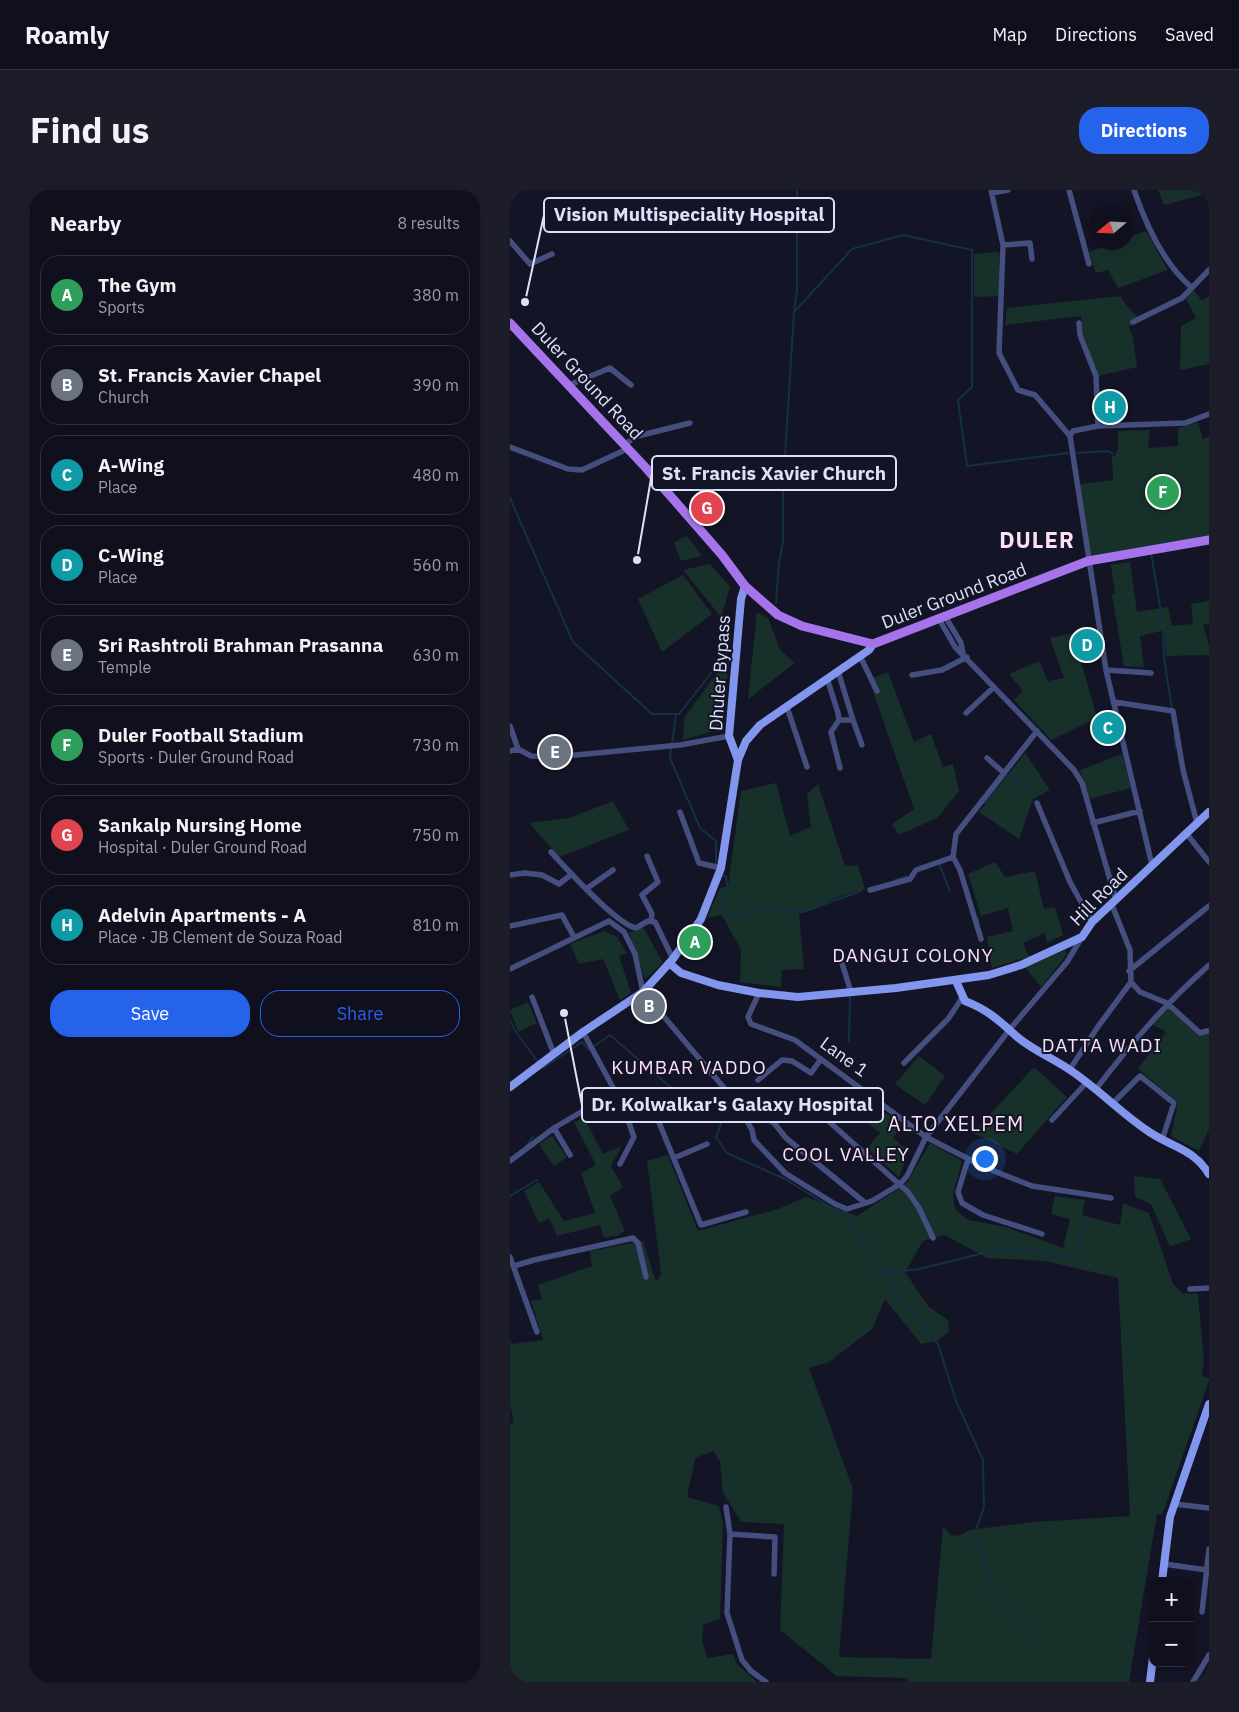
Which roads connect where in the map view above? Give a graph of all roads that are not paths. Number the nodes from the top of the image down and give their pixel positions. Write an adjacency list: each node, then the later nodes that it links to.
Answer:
1 (1008, 190): 4 (street)
2 (1069, 190): 9 (street)
3 (1134, 190): 11 (street)
4 (991, 191): 6 (street)
5 (510, 241): 7 (street)
6 (1003, 245): 8 (street); 20 (street)
7 (552, 254)
8 (1032, 259)
9 (1089, 264)
10 (1208, 274): 11 (street)
11 (1192, 287): 12 (street)
12 (1133, 322)
13 (510, 323): 16 (main road, Duler Ground Road)
14 (1079, 323): 19 (street)
15 (631, 385): 16 (street)
16 (567, 386): 22 (main road, Duler Ground Road)
17 (1209, 414): 19 (street)
18 (690, 423): 22 (street)
19 (1098, 426): 20 (street)
20 (1070, 436): 24 (street)
21 (510, 447): 22 (street)
22 (625, 447): 25 (main road, Duler Ground Road)
23 (1209, 540): 24 (main road, Duler Ground Road)
24 (1088, 561): 26 (main road, Duler Ground Road); 31 (street)
25 (745, 586): 27 (main road, Duler Ground Road); 44 (street, Dhuler Bypass)
26 (942, 617): 27 (main road, Duler Ground Road); 28 (street)
27 (873, 644): 29 (street)
28 (965, 655): 33 (street); 35 (street)
29 (860, 656): 30 (street); 36 (street)
30 (838, 670): 34 (street); 41 (street)
31 (1106, 670): 32 (street); 37 (street)
32 (1151, 673)
33 (912, 675)
34 (827, 678): 38 (street); 40 (street)
35 (994, 687): 39 (street); 43 (street)
36 (877, 691)
37 (1114, 702): 54 (street); 58 (street)
38 (787, 707): 49 (street); 50 (street)
39 (966, 713)
40 (839, 720): 41 (street); 51 (street)
41 (853, 720): 45 (street)
42 (510, 726): 46 (street)
43 (1037, 731): 52 (street); 57 (street)
44 (729, 736): 46 (street); 49 (street, Dhuler Bypass)
45 (862, 746)
46 (518, 749): 47 (street)
47 (510, 751)
48 (987, 758): 52 (street)
49 (738, 760): 65 (street)
50 (807, 768)
51 (840, 768)
52 (1004, 773): 62 (street)
53 (1037, 803): 74 (street)
54 (1140, 811): 57 (street); 64 (street)
55 (680, 812): 65 (street)
56 (1209, 812): 58 (street, Hill Road)
57 (1093, 823): 71 (street)
58 (1197, 823): 59 (street, Hill Road)
59 (1186, 833): 63 (street); 64 (street, Hill Road)
60 (551, 852): 67 (street)
61 (647, 856): 73 (street)
62 (953, 856): 70 (street); 78 (street)
63 (1209, 862)
64 (1152, 865): 71 (street, Hill Road)
65 (721, 868): 80 (street)
66 (613, 870): 69 (street)
67 (572, 874): 68 (street); 69 (street)
68 (510, 875)
69 (586, 889): 73 (street)
70 (870, 890)
71 (1114, 903): 74 (street, Hill Road); 83 (street)
72 (1209, 906): 83 (street)
73 (651, 922): 80 (street)
74 (1092, 922): 77 (street, Hill Road)
75 (510, 926): 76 (street)
76 (574, 937): 82 (street); 86 (street)
77 (1082, 937): 84 (street, Hill Road); 92 (street)
78 (981, 939)
79 (842, 960): 87 (street)
80 (671, 961): 86 (street); 88 (street, Hill Road)
81 (1209, 965): 91 (street)
82 (510, 969)
83 (1129, 972): 85 (street)
84 (956, 981): 87 (street, Hill Road); 90 (street)
85 (1131, 982): 91 (street); 98 (street)
86 (643, 992): 93 (street); 107 (street)
87 (851, 992): 88 (street, Hill Road)
88 (760, 993): 96 (street, Lane 1)
89 (532, 997): 95 (street)
90 (962, 998): 92 (street); 97 (street)
91 (1167, 1003): 94 (street); 102 (street)
92 (1010, 1029): 98 (street); 110 (street)
93 (582, 1032): 95 (street); 103 (street)
94 (1207, 1032)
95 (554, 1054): 101 (street)
96 (821, 1059): 99 (street); 110 (street, Lane 1)
97 (904, 1063)
98 (1070, 1069): 100 (street)
99 (758, 1080)
100 (1087, 1082): 102 (street); 108 (street)
101 (510, 1087)
102 (1096, 1089): 105 (street)
103 (615, 1092): 106 (street); 109 (street)
104 (808, 1103): 119 (street)
105 (1113, 1103): 111 (street); 111 (street)
106 (623, 1106): 114 (street); 117 (street)
107 (740, 1109): 121 (street); 121 (street)
108 (1052, 1120)
109 (554, 1128): 113 (street); 116 (street)
110 (926, 1136): 115 (street, Lane 1); 119 (street)
111 (1162, 1140): 118 (street)
112 (707, 1144): 114 (street)
113 (570, 1155)
114 (674, 1158): 122 (street)
115 (968, 1159): 120 (street, Lane 1); 123 (street)
116 (510, 1162)
117 (620, 1164)
118 (1209, 1174)
119 (900, 1184): 121 (street); 124 (street)
120 (1111, 1198)
121 (864, 1202)
122 (746, 1212)
123 (1042, 1234)
124 (933, 1238)
125 (510, 1257): 126 (street)
126 (514, 1266): 127 (street); 130 (street)
127 (646, 1277)
128 (1190, 1288): 129 (street)
129 (1209, 1288)
130 (537, 1332)
131 (1209, 1404): 132 (street)
132 (1174, 1504): 134 (street); 137 (street)
133 (726, 1507): 135 (street)
134 (1209, 1508)
135 (730, 1534): 139 (street); 144 (street)
136 (1209, 1549): 138 (street)
137 (1164, 1564): 138 (street); 140 (street)
138 (1207, 1570): 141 (street)
139 (774, 1574)
140 (1162, 1577)
141 (1202, 1612)
142 (1209, 1655): 146 (street)
143 (1152, 1667): 145 (street)
144 (766, 1682)
145 (1150, 1682)
146 (1193, 1682)

